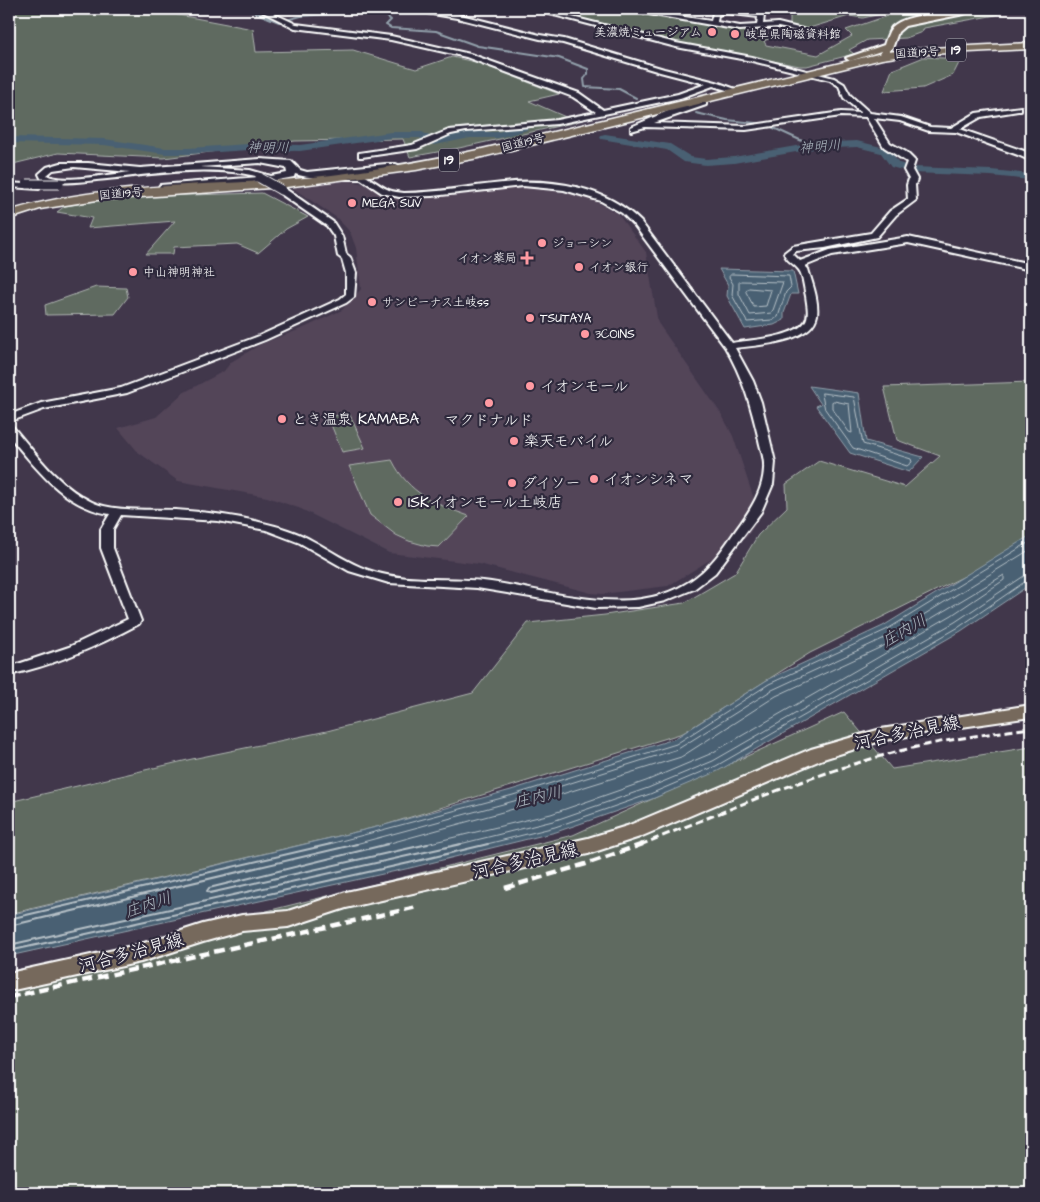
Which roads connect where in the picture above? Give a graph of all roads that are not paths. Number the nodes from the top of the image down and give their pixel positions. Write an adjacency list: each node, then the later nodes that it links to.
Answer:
1 (260, 9): 19 (street)
2 (404, 9): 15 (street)
3 (534, 9): 14 (street)
4 (624, 9): 6 (street)
5 (972, 9): 13 (main road)
6 (672, 12): 8 (street)
7 (738, 12): 8 (street); 9 (street); 10 (street)
8 (714, 23): 10 (street)
9 (760, 26): 10 (street); 11 (street)
10 (738, 28)
11 (820, 34)
12 (1031, 44): 13 (highway, 国道19号 / 19); 13 (highway, 国道19号 / 19)
13 (885, 51): 14 (highway, 国道19号 / 19); 14 (highway, 国道19号 / 19)
14 (808, 72): 16 (highway, 国道19号 / 19); 20 (street)
15 (714, 83): 16 (street); 19 (street)
16 (735, 90): 17 (highway, 国道19号 / 19); 26 (highway, 国道19号 / 19)
17 (699, 100): 21 (street); 27 (highway, 国道19号 / 19)
18 (1018, 109): 23 (street)
19 (601, 112): 24 (street)
20 (868, 115): 21 (street); 23 (street); 37 (street)
21 (646, 125): 22 (street)
22 (634, 129)
23 (952, 130): 25 (street)
24 (362, 155)
25 (1031, 159)
26 (396, 166): 30 (street); 33 (highway, 国道19号 / 19)
27 (408, 168): 32 (street); 34 (highway, 国道19号 / 19)
28 (226, 170): 29 (street); 30 (street, bridge); 33 (street)
29 (264, 178): 31 (street); 34 (street, bridge)
30 (31, 183): 31 (street)
31 (9, 184)
32 (378, 186): 34 (street); 39 (street)
33 (163, 187): 35 (highway, 国道19号 / 19)
34 (285, 187): 36 (highway, 国道19号 / 19); 40 (street)
35 (9, 210)
36 (9, 214)
37 (799, 265): 38 (street); 39 (street)
38 (1031, 267)
39 (730, 346): 42 (street)
40 (9, 419)
41 (9, 429): 42 (street)
42 (118, 510): 43 (street)
43 (9, 671)
44 (1031, 711): 45 (main road, 河合多治見線)
45 (9, 982)

